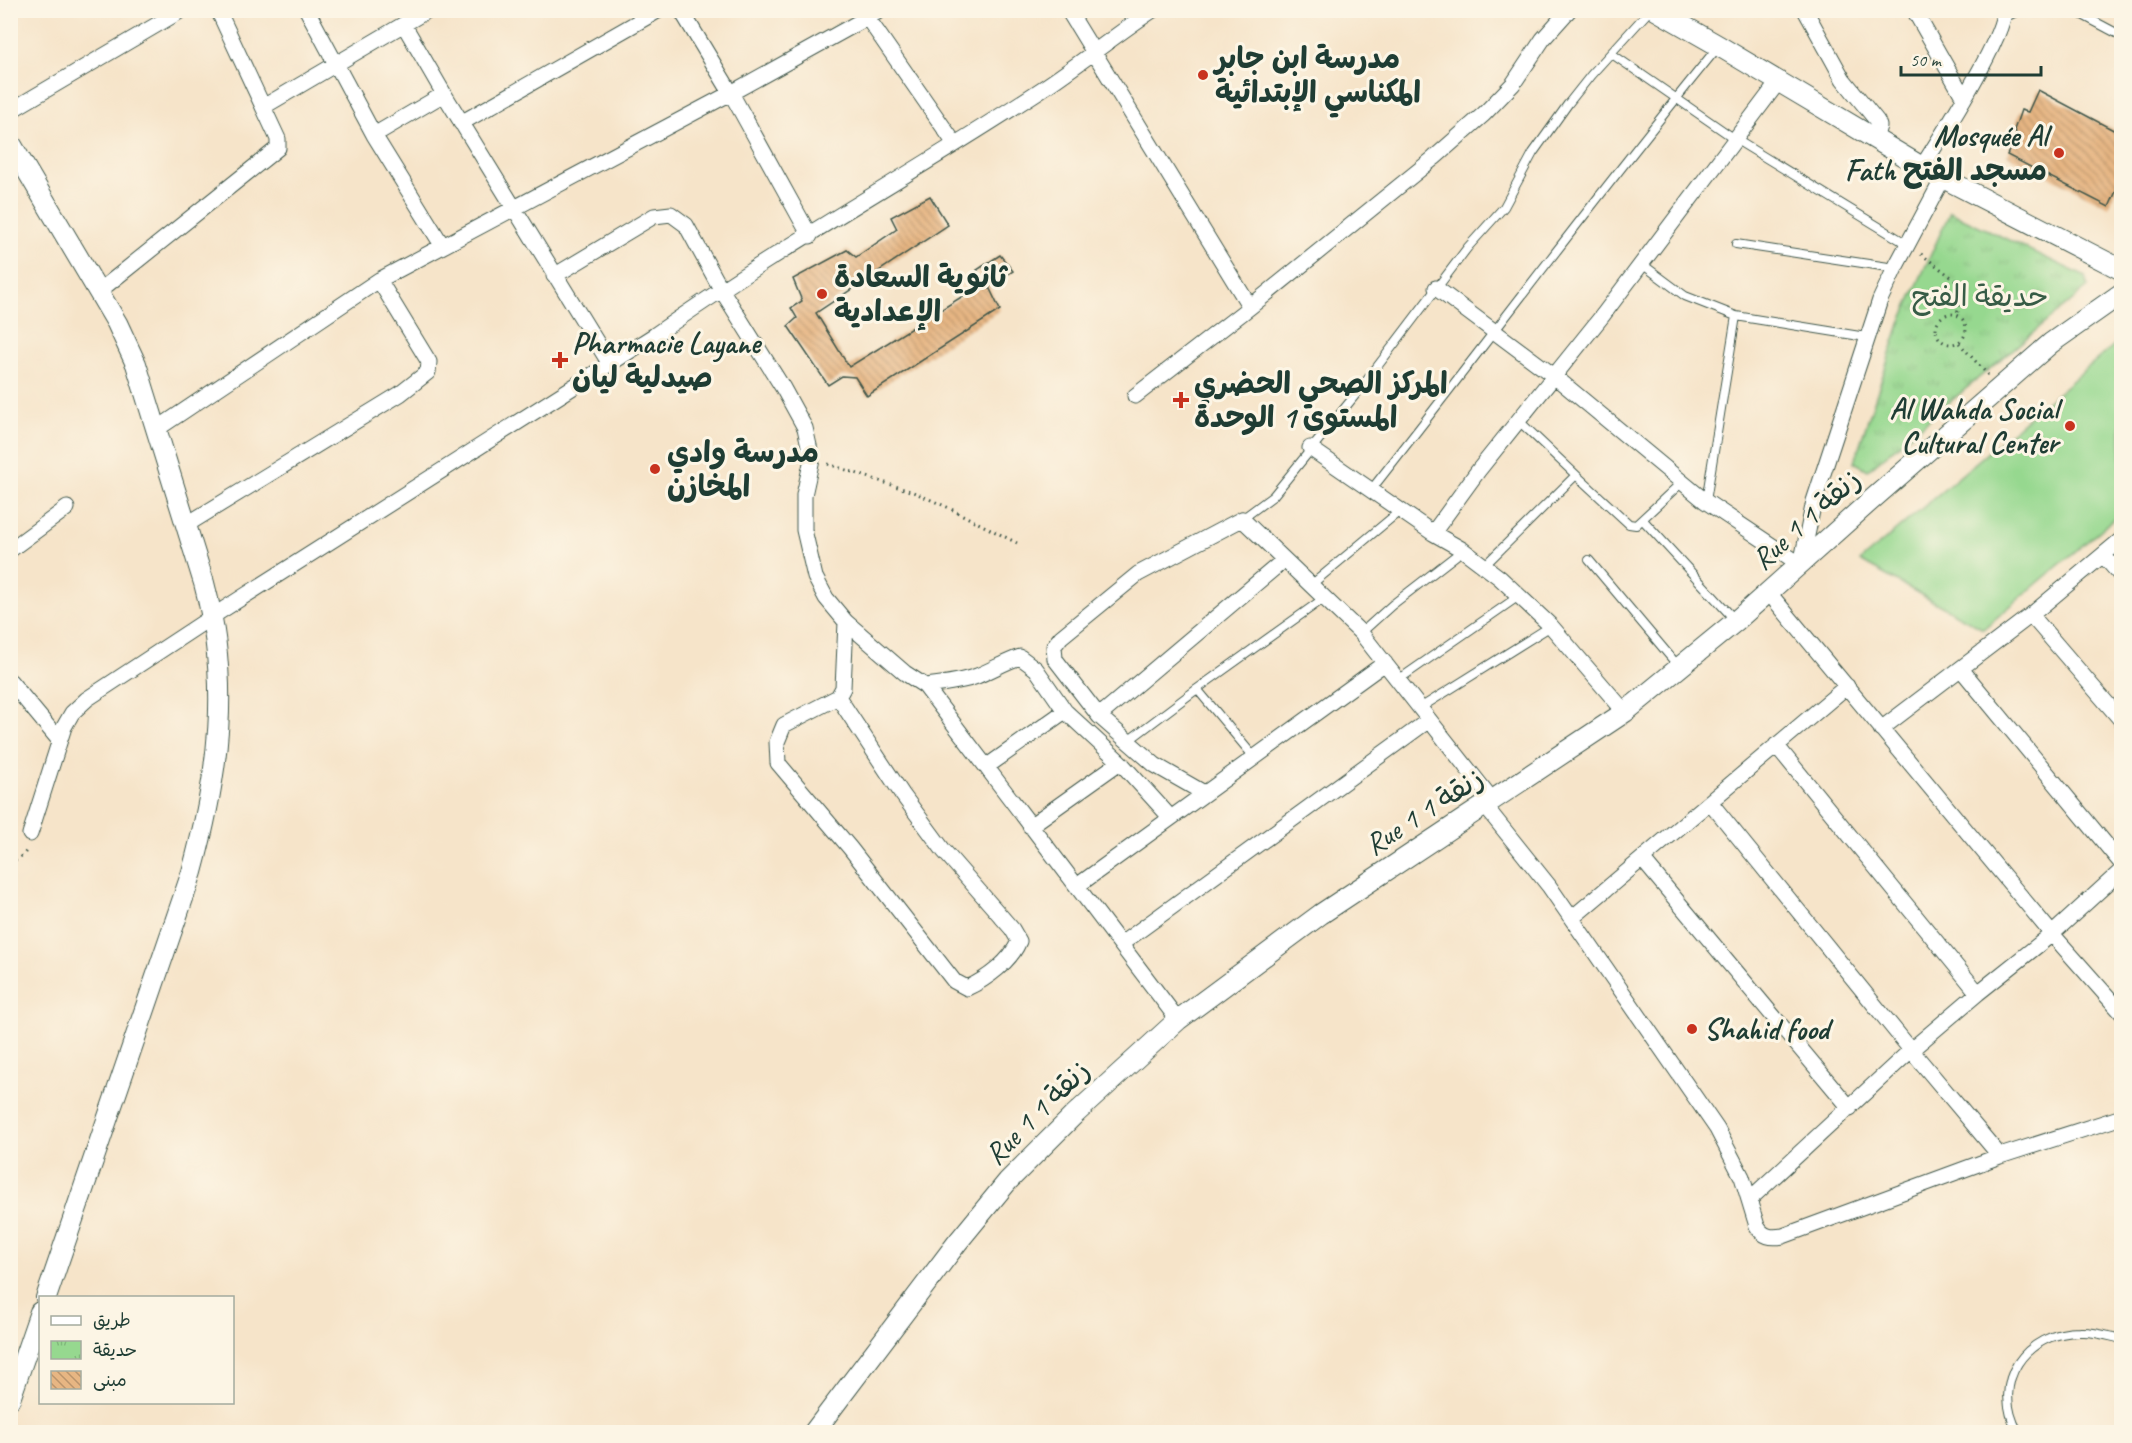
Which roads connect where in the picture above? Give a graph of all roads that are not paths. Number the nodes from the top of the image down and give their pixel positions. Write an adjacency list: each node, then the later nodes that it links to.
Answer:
1 (182, 10): 30 (street)
2 (218, 10): 29 (street)
3 (307, 10): 23 (street)
4 (428, 10): 18 (street)
5 (659, 10): 31 (street)
6 (681, 10): 25 (street)
7 (1068, 10): 21 (street)
8 (1153, 10): 21 (street)
9 (1569, 10): 53 (street)
10 (1650, 10): 22 (lane)
11 (1656, 10): 20 (street)
12 (1805, 10): 34 (street)
13 (1914, 10): 28 (street)
14 (2020, 10): 17 (lane)
15 (2073, 10): 19 (lane)
16 (870, 13): 25 (street); 36 (street)
17 (2004, 14): 28 (street)
18 (404, 25): 23 (street); 26 (street)
19 (2121, 36)
20 (1719, 46): 24 (street); 27 (lane)
21 (1095, 51): 36 (street); 53 (street)
22 (1612, 54): 27 (lane); 49 (lane)
23 (334, 64): 29 (street); 32 (street)
24 (1779, 81): 33 (street); 34 (street)
25 (731, 93): 39 (street); 40 (street)
26 (444, 94): 31 (street); 32 (street)
27 (1676, 98): 33 (lane); 55 (lane)
28 (1964, 98): 37 (street)
29 (263, 107): 51 (street)
30 (10, 111)
31 (461, 123): 39 (street)
32 (374, 135): 43 (street)
33 (1735, 139): 42 (lane); 44 (street)
34 (1875, 140): 37 (street)
35 (10, 142): 51 (street)
36 (955, 144): 40 (street)
37 (1922, 167): 38 (street)
38 (1943, 178): 42 (street); 46 (street)
39 (513, 208): 43 (street); 47 (street)
40 (810, 236): 50 (street)
41 (1736, 244): 45 (lane)
42 (1907, 244): 45 (street)
43 (442, 245): 48 (street)
44 (1642, 264): 54 (lane); 58 (street)
45 (1895, 268): 56 (street)
46 (2121, 270)
47 (554, 276): 50 (street); 57 (street)
48 (379, 280): 61 (street); 71 (street)
49 (1436, 288): 55 (street); 62 (lane)
50 (721, 289): 57 (street); 88 (street)
51 (98, 292): 61 (street)
52 (2121, 293): 79 (street, Rue 1 زنقة 1)
53 (1250, 307): 59 (street)
54 (1736, 316): 56 (lane); 66 (lane)
55 (1495, 332): 58 (street); 65 (lane)
56 (1866, 337): 79 (street)
57 (610, 364): 87 (street)
58 (1554, 375): 60 (street); 64 (street)
59 (1136, 396)
60 (1519, 421): 63 (lane); 72 (street)
61 (157, 429): 71 (street)
62 (1310, 448): 65 (street); 69 (lane)
63 (1576, 475): 70 (lane); 80 (lane)
64 (1681, 483): 66 (street); 70 (lane)
65 (1371, 490): 68 (street)
66 (1706, 501): 79 (street)
67 (67, 508): 74 (street)
68 (1401, 510): 72 (street); 82 (lane)
69 (1242, 519): 77 (street); 104 (street)
70 (1643, 520): 89 (lane)
71 (186, 525): 87 (street)
72 (1433, 533): 75 (street)
73 (2121, 539): 76 (street)
74 (10, 550)
75 (1463, 550): 80 (street); 91 (lane)
76 (2103, 555): 81 (street); 86 (street)
77 (1284, 560): 82 (street); 104 (street)
78 (1589, 560): 93 (lane)
79 (1801, 565): 83 (street, Rue 1 زنقة 1)
80 (1484, 566): 84 (street)
81 (2121, 577)
82 (1311, 585): 85 (street)
83 (1768, 593): 89 (street, Rue 1 زنقة 1); 98 (street)
84 (1519, 596): 90 (street); 95 (lane)
85 (1323, 599): 91 (street); 99 (lane)
86 (2031, 615): 94 (street); 105 (street)
87 (213, 616): 107 (street); 134 (street)
88 (846, 621): 97 (street); 100 (street)
89 (1736, 621): 93 (street, Rue 1 زنقة 1)
90 (1551, 627): 102 (street); 103 (lane)
91 (1361, 633): 92 (street)
92 (1384, 663): 95 (street); 110 (street)
93 (1680, 668): 102 (street, Rue 1 زنقة 1)
94 (1961, 669): 106 (street); 120 (street)
95 (1398, 680): 103 (street)
96 (10, 681): 107 (street)
97 (925, 686): 101 (street); 112 (street)
98 (1847, 687): 106 (street); 109 (street)
99 (1197, 689): 108 (lane); 110 (lane)
100 (838, 697): 100 (street)
101 (1065, 711): 111 (street); 112 (street)
102 (1625, 712): 115 (street, Rue 1 زنقة 1)
103 (1425, 714): 115 (street); 125 (street)
104 (1099, 716): 108 (street)
105 (2121, 720)
106 (1881, 729): 124 (street)
107 (59, 740): 118 (street)
108 (1128, 741): 113 (street)
109 (1776, 745): 114 (street); 126 (street)
110 (1254, 757): 113 (street)
111 (1120, 762): 116 (street); 117 (street)
112 (986, 767): 117 (street)
113 (1204, 793): 116 (street)
114 (1710, 802): 119 (street); 129 (street)
115 (1489, 803): 123 (street); 128 (street, Rue 1 زنقة 1)
116 (1170, 817): 122 (street)
117 (1030, 825): 122 (street)
118 (30, 834)
119 (1642, 859): 123 (street); 130 (street)
120 (2121, 864)
121 (2121, 870): 124 (street)
122 (1077, 886): 125 (street)
123 (1572, 918): 133 (street)
124 (2052, 934): 126 (street); 127 (street)
125 (1121, 944): 128 (street)
126 (1978, 993): 129 (street)
127 (2119, 1005)
128 (1178, 1020): 138 (street, Rue 1 زنقة 1)
129 (1911, 1050): 130 (street); 132 (street)
130 (1850, 1108): 133 (street)
131 (2121, 1117): 132 (street)
132 (2001, 1156): 133 (street)
133 (1750, 1199)
134 (47, 1296)
135 (39, 1315): 137 (street)
136 (2121, 1340): 139 (lane)
137 (10, 1398)
138 (814, 1432)
139 (2018, 1432)

